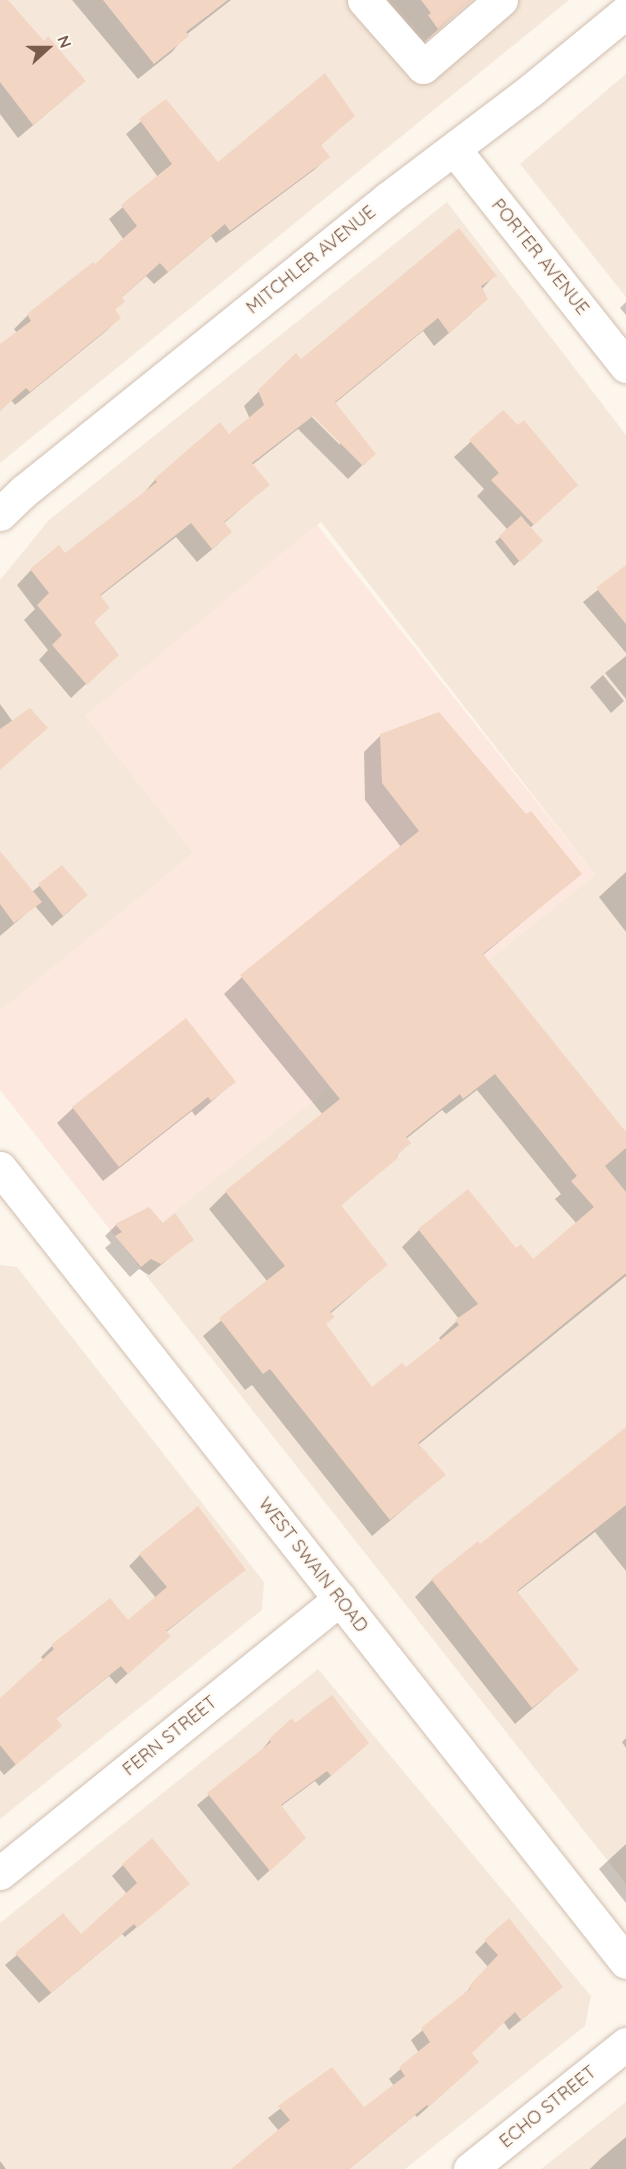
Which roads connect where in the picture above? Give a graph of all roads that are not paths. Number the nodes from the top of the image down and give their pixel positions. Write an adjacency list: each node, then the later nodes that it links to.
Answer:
1 (364, 0): 2 (street)
2 (501, 0)
3 (626, 12): 4 (street, MITCHLER AVENUE)
4 (454, 149): 5 (street, PORTER AVENUE); 6 (street, MITCHLER AVENUE)
5 (626, 366)
6 (0, 514)
7 (4, 1182): 8 (street, WEST SWAIN ROAD)
8 (340, 1599): 9 (street, FERN STREET); 10 (street, WEST SWAIN ROAD)
9 (0, 1873)
10 (626, 1962)
11 (626, 2044): 12 (street, ECHO STREET)
12 (471, 2169)

